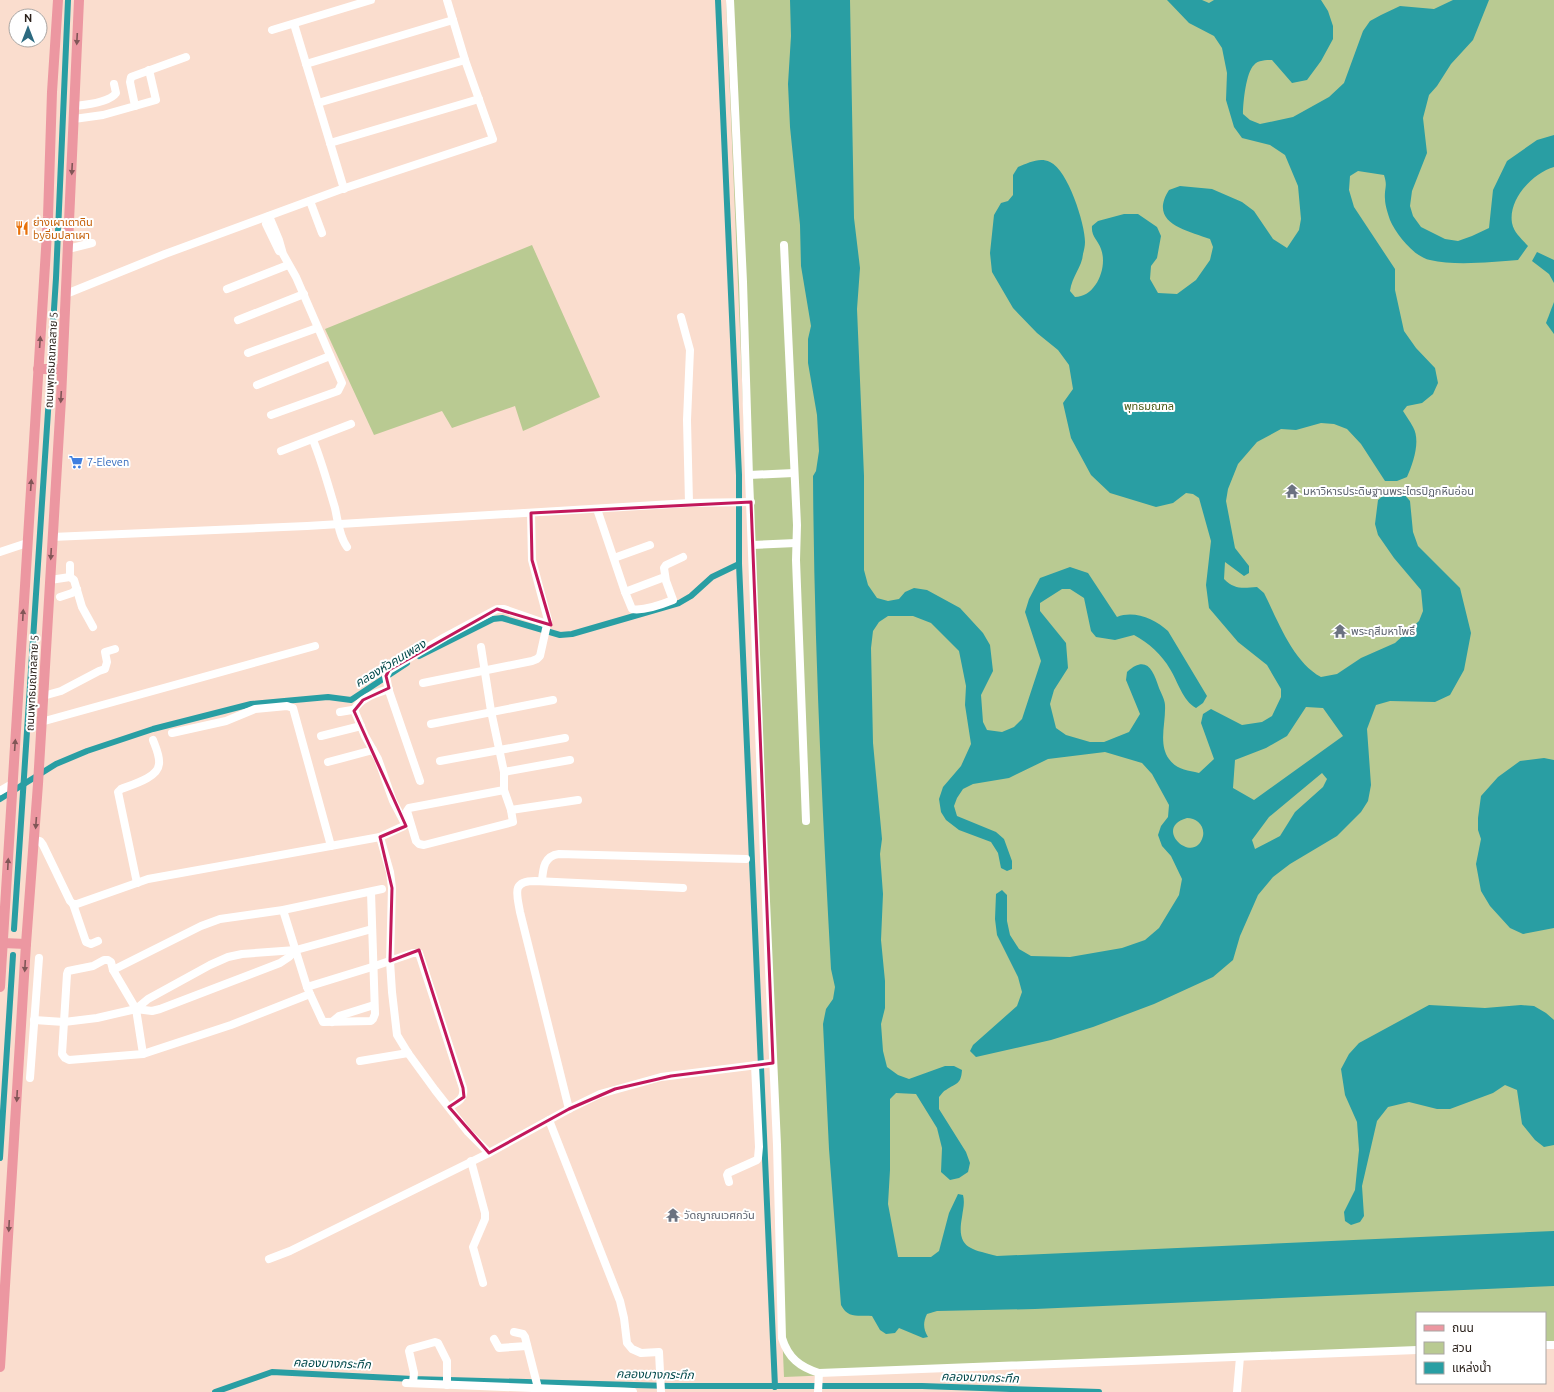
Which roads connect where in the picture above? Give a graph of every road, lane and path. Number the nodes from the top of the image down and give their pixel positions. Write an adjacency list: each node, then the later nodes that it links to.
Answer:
1 (58, 0): 36 (main road, ถนนพุทธมณฑลสาย 5, one-way to 1)
2 (80, 0): 16 (main road, ถนนพุทธมณฑลสาย 5, one-way to 16)
3 (371, 0): 7 (street)
4 (447, 0): 6 (street)
5 (730, 0): 44 (street)
6 (453, 20): 10 (street); 11 (street)
7 (294, 24): 8 (street); 11 (street)
8 (272, 30)
9 (186, 57): 12 (street)
10 (465, 60): 14 (street); 15 (street)
11 (306, 64): 15 (street)
12 (149, 70): 17 (street); 17 (street)
13 (114, 84): 16 (street)
14 (479, 99): 19 (street); 20 (street)
15 (318, 104): 19 (street)
16 (75, 106): 18 (main road, ถนนพุทธมณฑลสาย 5)
17 (135, 106): 18 (street)
18 (74, 119): 26 (main road, ถนนพุทธมณฑลสาย 5, one-way to 26)
19 (330, 143): 20 (street)
20 (344, 189): 21 (street)
21 (310, 201): 22 (street); 23 (street)
22 (266, 217): 27 (street); 29 (street)
23 (322, 233)
24 (92, 243): 26 (street)
25 (784, 245): 43 (street)
26 (68, 249): 29 (main road, ถนนพุทธมณฑลสาย 5)
27 (288, 265): 28 (street); 30 (street)
28 (227, 289)
29 (66, 294): 37 (main road, ถนนพุทธมณฑลสาย 5)
30 (304, 294): 32 (street); 33 (street)
31 (682, 317): 46 (street)
32 (238, 320)
33 (317, 328): 34 (street); 35 (street)
34 (248, 353)
35 (330, 356): 38 (street); 39 (street)
36 (38, 369): 37 (main road); 51 (main road, ถนนพุทธมณฑลสาย 5, one-way to 36)
37 (62, 370): 50 (main road, ถนนพุทธมณฑลสาย 5, one-way to 50)
38 (258, 385)
39 (271, 415)
40 (351, 424): 41 (street)
41 (312, 440): 42 (street); 49 (street)
42 (281, 451)
43 (794, 473): 44 (street); 52 (street)
44 (749, 474): 45 (street)
45 (750, 502): 46 (street); 54 (street)
46 (689, 503): 47 (street)
47 (597, 509): 48 (street); 58 (street)
48 (531, 513): 49 (street); 67 (street)
49 (339, 523): 50 (street); 55 (street)
50 (52, 537): 62 (main road, ถนนพุทธมณฑลสาย 5, one-way to 62)
51 (27, 543): 56 (street); 93 (main road, ถนนพุทธมณฑลสาย 5, one-way to 51)
52 (796, 543): 54 (street); 98 (street)
53 (650, 545): 58 (street)
54 (752, 545): 131 (street)
55 (348, 547)
56 (0, 552)
57 (683, 557): 64 (street)
58 (614, 558): 64 (street)
59 (70, 565): 60 (street)
60 (70, 577): 62 (street); 63 (street)
61 (662, 578): 64 (street)
62 (50, 580): 74 (main road, ถนนพุทธมณฑลสาย 5)
63 (77, 589): 65 (street); 66 (street)
64 (625, 592)
65 (60, 597)
66 (93, 627)
67 (546, 629): 71 (street); 73 (street)
68 (315, 646): 79 (street)
69 (481, 647): 71 (street)
70 (115, 649): 74 (street)
71 (484, 670): 72 (street); 77 (street)
72 (423, 682)
73 (389, 689): 76 (street); 92 (street)
74 (43, 696): 79 (main road, ถนนพุทธมณฑลสาย 5)
75 (553, 700): 77 (street)
76 (354, 711): 78 (street); 81 (street)
77 (491, 711): 80 (street); 87 (street)
78 (340, 712)
79 (41, 722): 100 (main road, ถนนพุทธมณฑลสาย 5, one-way to 100)
80 (431, 724)
81 (361, 726): 83 (street); 86 (street)
82 (172, 733): 101 (street)
83 (322, 736)
84 (565, 738): 87 (street)
85 (153, 740): 104 (street)
86 (373, 750): 89 (street); 99 (street)
87 (500, 751): 90 (street); 91 (street)
88 (570, 760): 91 (street)
89 (328, 762)
90 (440, 762)
91 (504, 772): 94 (street)
92 (420, 780)
93 (12, 784): 95 (street); 111 (main road, ถนนพุทธมณฑลสาย 5, one-way to 93)
94 (504, 790): 97 (street); 97 (street)
95 (0, 791)
96 (578, 800): 97 (street)
97 (511, 810)
98 (806, 821)
99 (380, 837): 101 (street); 116 (street)
100 (34, 840): 108 (street); 113 (main road, ถนนพุทธมณฑลสาย 5)
101 (331, 846): 104 (street)
102 (746, 859): 103 (street)
103 (542, 881): 105 (street); 134 (street)
104 (137, 883): 108 (street)
105 (682, 888)
106 (382, 890): 107 (street)
107 (371, 892): 109 (street); 110 (street)
108 (73, 904): 112 (street)
109 (283, 910): 114 (street); 118 (street)
110 (372, 929): 114 (street); 117 (street)
111 (3, 942): 113 (main road); 119 (main road, ถนนพุทธมณฑลสาย 5)
112 (98, 942)
113 (26, 944): 120 (main road, ถนนพุทธมณฑลสาย 5, one-way to 120)
114 (296, 950): 122 (street); 124 (street); 124 (street)
115 (39, 958): 121 (street)
116 (390, 961): 117 (street); 128 (street); 133 (street)
117 (372, 967): 122 (street); 123 (street)
118 (113, 970): 124 (street); 126 (street)
119 (0, 987)
120 (24, 988): 121 (street); 146 (main road, ถนนพุทธมณฑลสาย 5, one-way to 146)
121 (36, 989): 125 (street)
122 (308, 990): 127 (street); 129 (street)
123 (374, 1005): 127 (street); 127 (street)
124 (136, 1009): 126 (street); 129 (street)
125 (34, 1018): 126 (street); 132 (street)
126 (66, 1020): 129 (street)
127 (332, 1022)
128 (408, 1053): 130 (street); 133 (street)
129 (143, 1054)
130 (360, 1061)
131 (764, 1064): 134 (street); 138 (street); 147 (street)
132 (30, 1078)
133 (449, 1107): 136 (street)
134 (569, 1109): 135 (street)
135 (549, 1120): 136 (street); 150 (street)
136 (489, 1153): 137 (street)
137 (471, 1161): 139 (street); 140 (street)
138 (729, 1182)
139 (269, 1259)
140 (482, 1283)
141 (514, 1332): 143 (street)
142 (494, 1339): 143 (street)
143 (527, 1346): 148 (street)
144 (1416, 1350): 145 (street)
145 (1240, 1358): 147 (street); 152 (street)
146 (0, 1367)
147 (819, 1373): 151 (street)
148 (536, 1382): 149 (street); 153 (street)
149 (447, 1384): 149 (street)
150 (661, 1388)
151 (818, 1388)
152 (1237, 1391)
153 (632, 1392)

